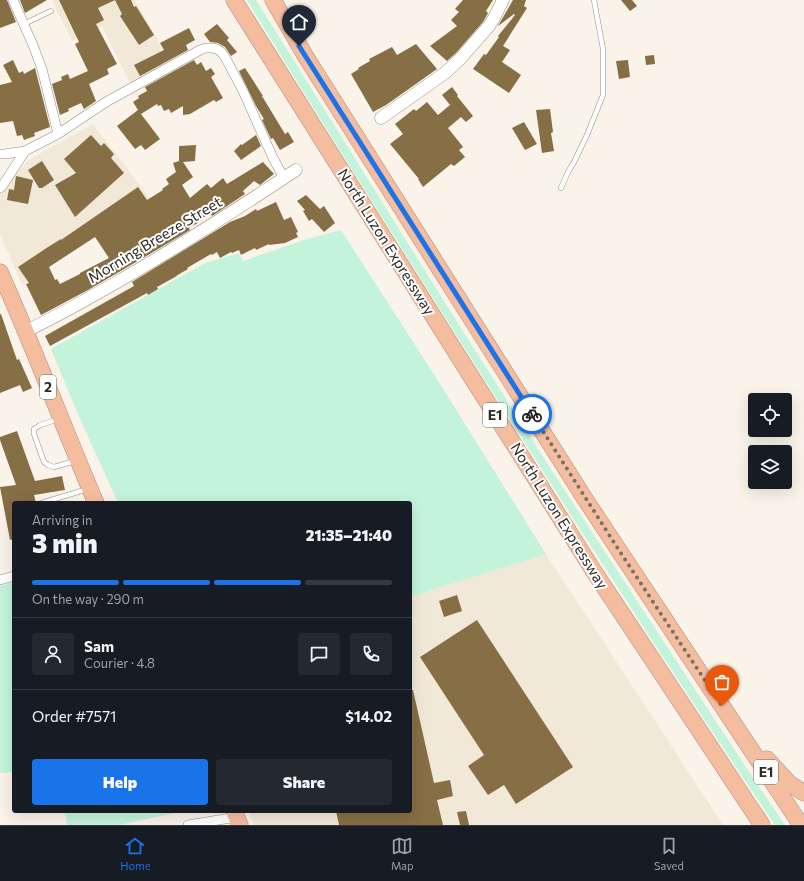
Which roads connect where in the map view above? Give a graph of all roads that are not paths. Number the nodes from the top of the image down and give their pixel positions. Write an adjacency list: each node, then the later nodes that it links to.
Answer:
1 (13, 0): 7 (street)
2 (234, 0): 30 (highway, North Luzon Expressway / E1)
3 (273, 0): 25 (highway, North Luzon Expressway / E1)
4 (503, 0): 8 (main road)
5 (594, 0): 15 (lane)
6 (51, 11): 7 (lane)
7 (24, 24): 9 (street)
8 (381, 118)
9 (58, 134): 10 (street); 13 (street)
10 (24, 151): 11 (street); 14 (street)
11 (0, 154)
12 (296, 170): 13 (main road, Morning Breeze Street)
13 (284, 178): 17 (main road, Morning Breeze Street)
14 (0, 188)
15 (562, 188)
16 (0, 272): 17 (highway, 2)
17 (26, 331): 18 (highway, 2)
18 (60, 419): 19 (highway, 2); 19 (lane)
19 (77, 460): 20 (highway, 2)
20 (89, 488): 21 (lane); 22 (highway, 2)
21 (47, 501)
22 (95, 501)
23 (12, 577): 24 (street)
24 (0, 580)
25 (730, 719): 26 (highway); 31 (highway, North Luzon Expressway / E1)
26 (804, 793)
27 (237, 818): 28 (street)
28 (208, 824): 29 (street)
29 (188, 825)
30 (762, 825)
31 (801, 825)

